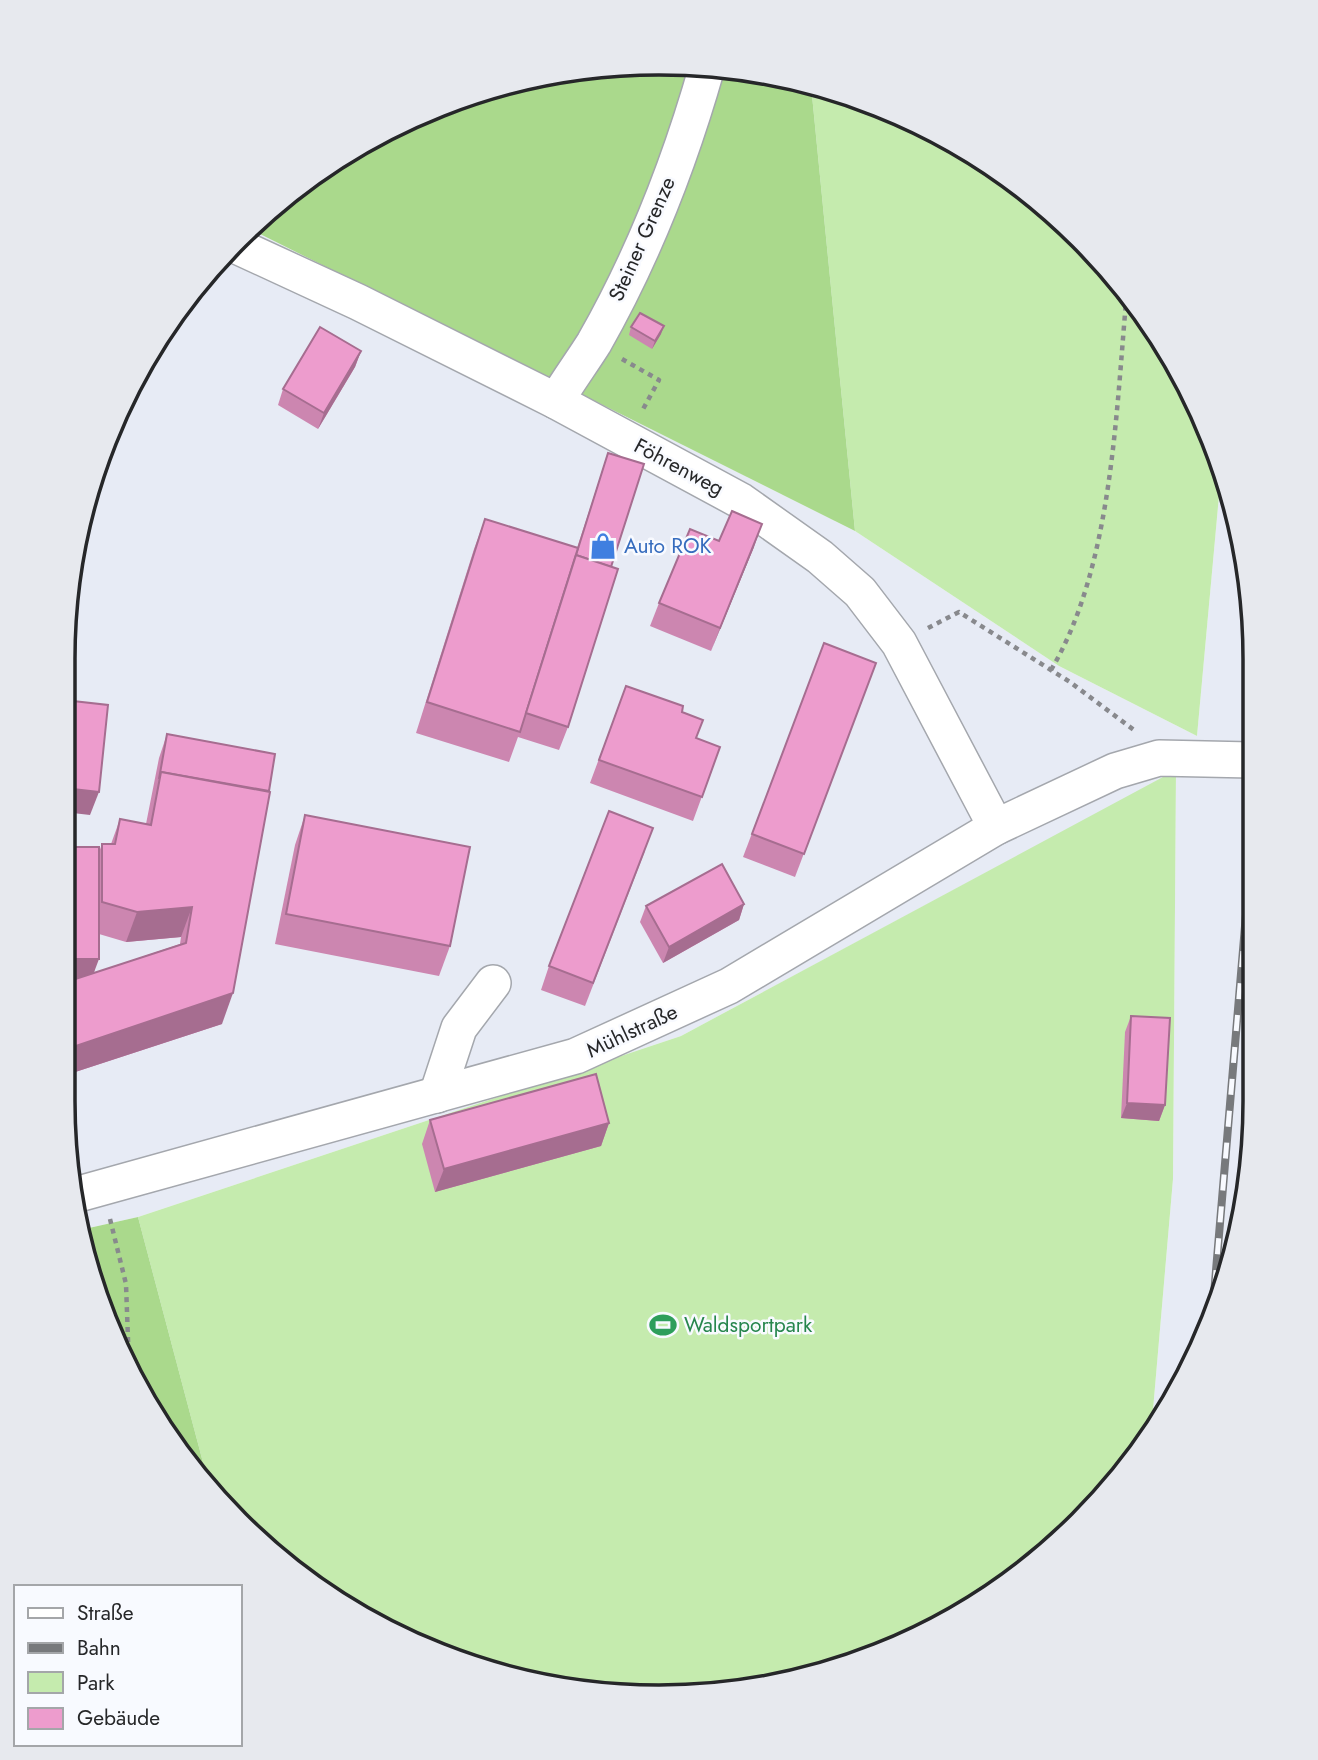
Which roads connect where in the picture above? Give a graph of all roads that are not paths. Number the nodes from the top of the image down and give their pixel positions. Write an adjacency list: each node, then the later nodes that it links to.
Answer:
1 (704, 77): 3 (street, Steiner Grenze)
2 (243, 249): 3 (street, Föhrenweg)
3 (556, 401): 5 (street, Föhrenweg)
4 (1243, 760): 5 (street, Mühlstraße)
5 (996, 827): 7 (street, Mühlstraße)
6 (493, 983): 7 (street)
7 (437, 1095): 8 (street, Mühlstraße)
8 (89, 1191)

